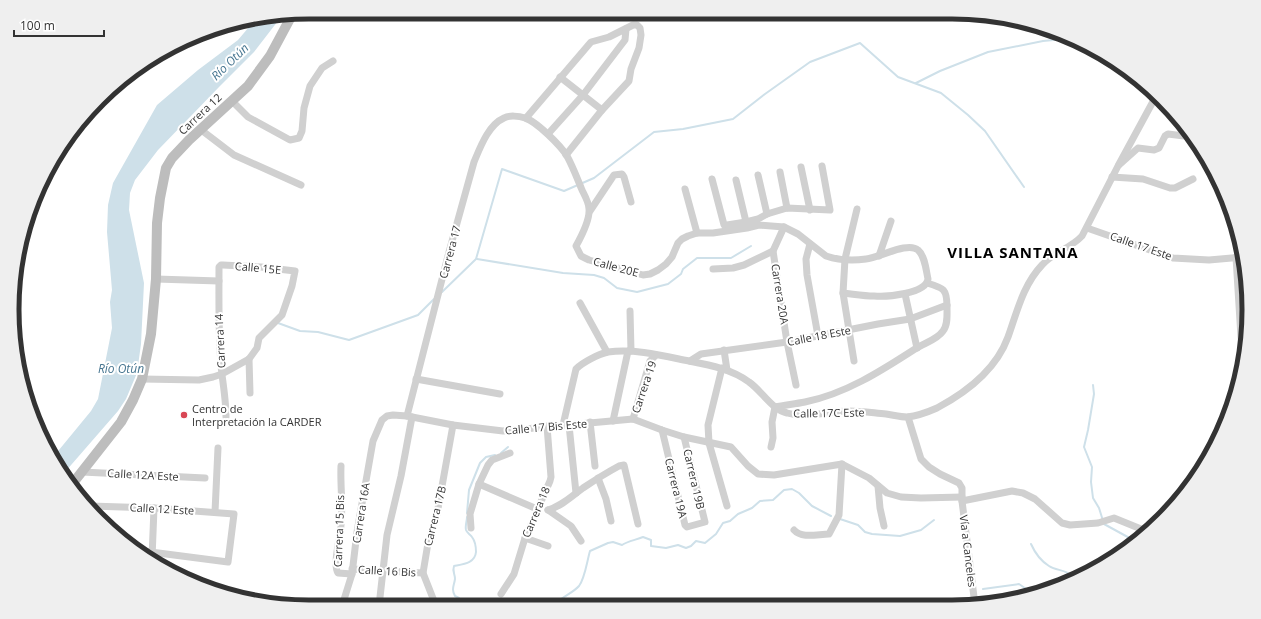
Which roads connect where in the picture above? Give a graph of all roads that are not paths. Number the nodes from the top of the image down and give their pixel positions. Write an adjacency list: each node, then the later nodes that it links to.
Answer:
1 (289, 20): 6 (street, Carrera 12)
2 (626, 29): 4 (street); 5 (street); 8 (street)
3 (333, 61): 6 (street)
4 (560, 77): 5 (street); 9 (street)
5 (583, 95): 8 (street); 11 (street)
6 (232, 101): 10 (street, Carrera 12)
7 (1153, 101): 15 (street, Calle 17C Este)
8 (602, 110): 13 (street)
9 (526, 118): 11 (street); 68 (street, Carrera 17)
10 (200, 129): 23 (street); 44 (street, Carrera 12)
11 (548, 134): 13 (street)
12 (1184, 136): 15 (street)
13 (566, 155): 29 (street)
14 (822, 166): 28 (street)
15 (1118, 166): 19 (street, Calle 17C Este)
16 (801, 167): 28 (street)
17 (780, 172): 26 (street)
18 (758, 175): 30 (street)
19 (1112, 177): 21 (street); 34 (street, Calle 17C Este)
20 (712, 179): 32 (street)
21 (1193, 179)
22 (736, 180): 32 (street)
23 (300, 185)
24 (685, 189): 35 (street)
25 (631, 202): 29 (street, Calle 20E)
26 (787, 208): 28 (street); 30 (street)
27 (857, 209): 40 (street)
28 (810, 210)
29 (590, 211): 35 (street, Calle 20E)
30 (767, 214): 32 (street)
31 (892, 220): 38 (street)
32 (747, 225): 33 (street); 35 (street)
33 (784, 227): 36 (street); 37 (street)
34 (1087, 228): 39 (street, Calle 17 Este); 75 (street, Calle 17C Este)
35 (697, 233)
36 (810, 244): 40 (street); 55 (street)
37 (773, 251): 42 (street); 56 (street, Carrera 20A)
38 (879, 256): 40 (street); 46 (street)
39 (1237, 257)
40 (845, 259): 47 (street)
41 (221, 265): 45 (street, Carrera 14); 62 (street, Calle 15E)
42 (713, 269)
43 (1240, 270): 54 (street)
44 (156, 278): 45 (street); 67 (street, Carrera 12)
45 (219, 281): 66 (street, Carrera 14)
46 (927, 283): 48 (street); 50 (street)
47 (843, 293): 48 (street); 53 (street)
48 (905, 294): 52 (street)
49 (580, 303): 60 (street)
50 (947, 305): 52 (street, Calle 18 Este); 57 (street)
51 (630, 311): 59 (street)
52 (910, 320): 53 (street, Calle 18 Este); 57 (street)
53 (850, 330): 55 (street, Calle 18 Este); 64 (street)
54 (1241, 332)
55 (818, 336): 56 (street, Calle 18 Este)
56 (787, 342): 58 (street, Calle 18 Este); 69 (street, Carrera 20A)
57 (917, 348): 72 (street)
58 (724, 350): 63 (street, Calle 18 Este); 65 (street)
59 (630, 351): 60 (street); 61 (street); 78 (street)
60 (607, 352): 81 (street)
61 (656, 355): 63 (street); 76 (street, Carrera 19)
62 (249, 359): 66 (street); 70 (street)
63 (690, 361): 65 (street)
64 (854, 361)
65 (724, 369): 72 (street); 85 (street)
66 (222, 374): 67 (street); 74 (street, Carrera 14)
67 (142, 379): 92 (street, Carrera 12)
68 (416, 380): 71 (street); 73 (street, Carrera 17)
69 (796, 385)
70 (250, 393)
71 (500, 394)
72 (775, 407): 75 (street, Calle 17C Este); 86 (street)
73 (410, 416): 77 (street, Calle 17 Bis Este); 80 (street, Calle 17 Bis Este); 118 (street, Carrera 17)
74 (226, 417)
75 (908, 417): 99 (street, Vía a Canceles)
76 (633, 419): 78 (street, Calle 17 Bis Este); 83 (street, Calle 17 Bis Este)
77 (382, 420): 117 (street, Carrera 16A)
78 (613, 421): 79 (street, Calle 17 Bis Este)
79 (590, 422): 81 (street, Calle 17 Bis Este); 91 (street)
80 (453, 425): 82 (street, Calle 17 Bis Este); 120 (street, Carrera 17B)
81 (566, 425): 82 (street, Calle 17 Bis Este); 98 (street)
82 (547, 426): 103 (street, Carrera 18)
83 (662, 430): 84 (street, Calle 17 Bis Este); 106 (street, Carrera 19A)
84 (684, 436): 85 (street, Calle 17 Bis Este); 106 (street, Carrera 19B)
85 (709, 443): 89 (street, Calle 17 Bis Este); 101 (street)
86 (771, 447)
87 (218, 448): 104 (street)
88 (510, 453): 96 (street)
89 (842, 464): 97 (street); 110 (street)
90 (341, 466): 119 (street, Carrera 15 Bis)
91 (596, 466)
92 (82, 472): 93 (street, Calle 12A Este); 95 (street, Carrera 12)
93 (205, 478)
94 (598, 478): 98 (street); 105 (street); 107 (street)
95 (75, 481)
96 (478, 484): 103 (street); 109 (street)
97 (878, 486): 99 (street); 108 (street)
98 (576, 493): 113 (street)
99 (962, 499): 111 (street); 122 (street, Vía a Canceles)
100 (96, 506): 102 (street, Calle 12 Este)
101 (727, 506)
102 (154, 508): 104 (street, Calle 12 Este); 115 (street)
103 (537, 509): 112 (street, Carrera 18)
104 (215, 512): 116 (street, Calle 12 Este)
105 (611, 521)
106 (704, 522)
107 (638, 524)
108 (884, 526)
109 (471, 528)
110 (794, 530)
111 (1141, 530)
112 (525, 538): 114 (street); 121 (street, Carrera 18)
113 (581, 541)
114 (548, 546)
115 (153, 555)
116 (155, 555)
117 (352, 571): 118 (street, Calle 16 Bis); 119 (street, Calle 16 Bis); 123 (street, Carrera 16A)
118 (382, 571): 120 (street, Calle 16 Bis); 124 (street, Carrera 17)
119 (338, 573)
120 (423, 573): 125 (street)
121 (501, 594)
122 (974, 599)
123 (344, 600)
124 (380, 600)
125 (434, 600)

